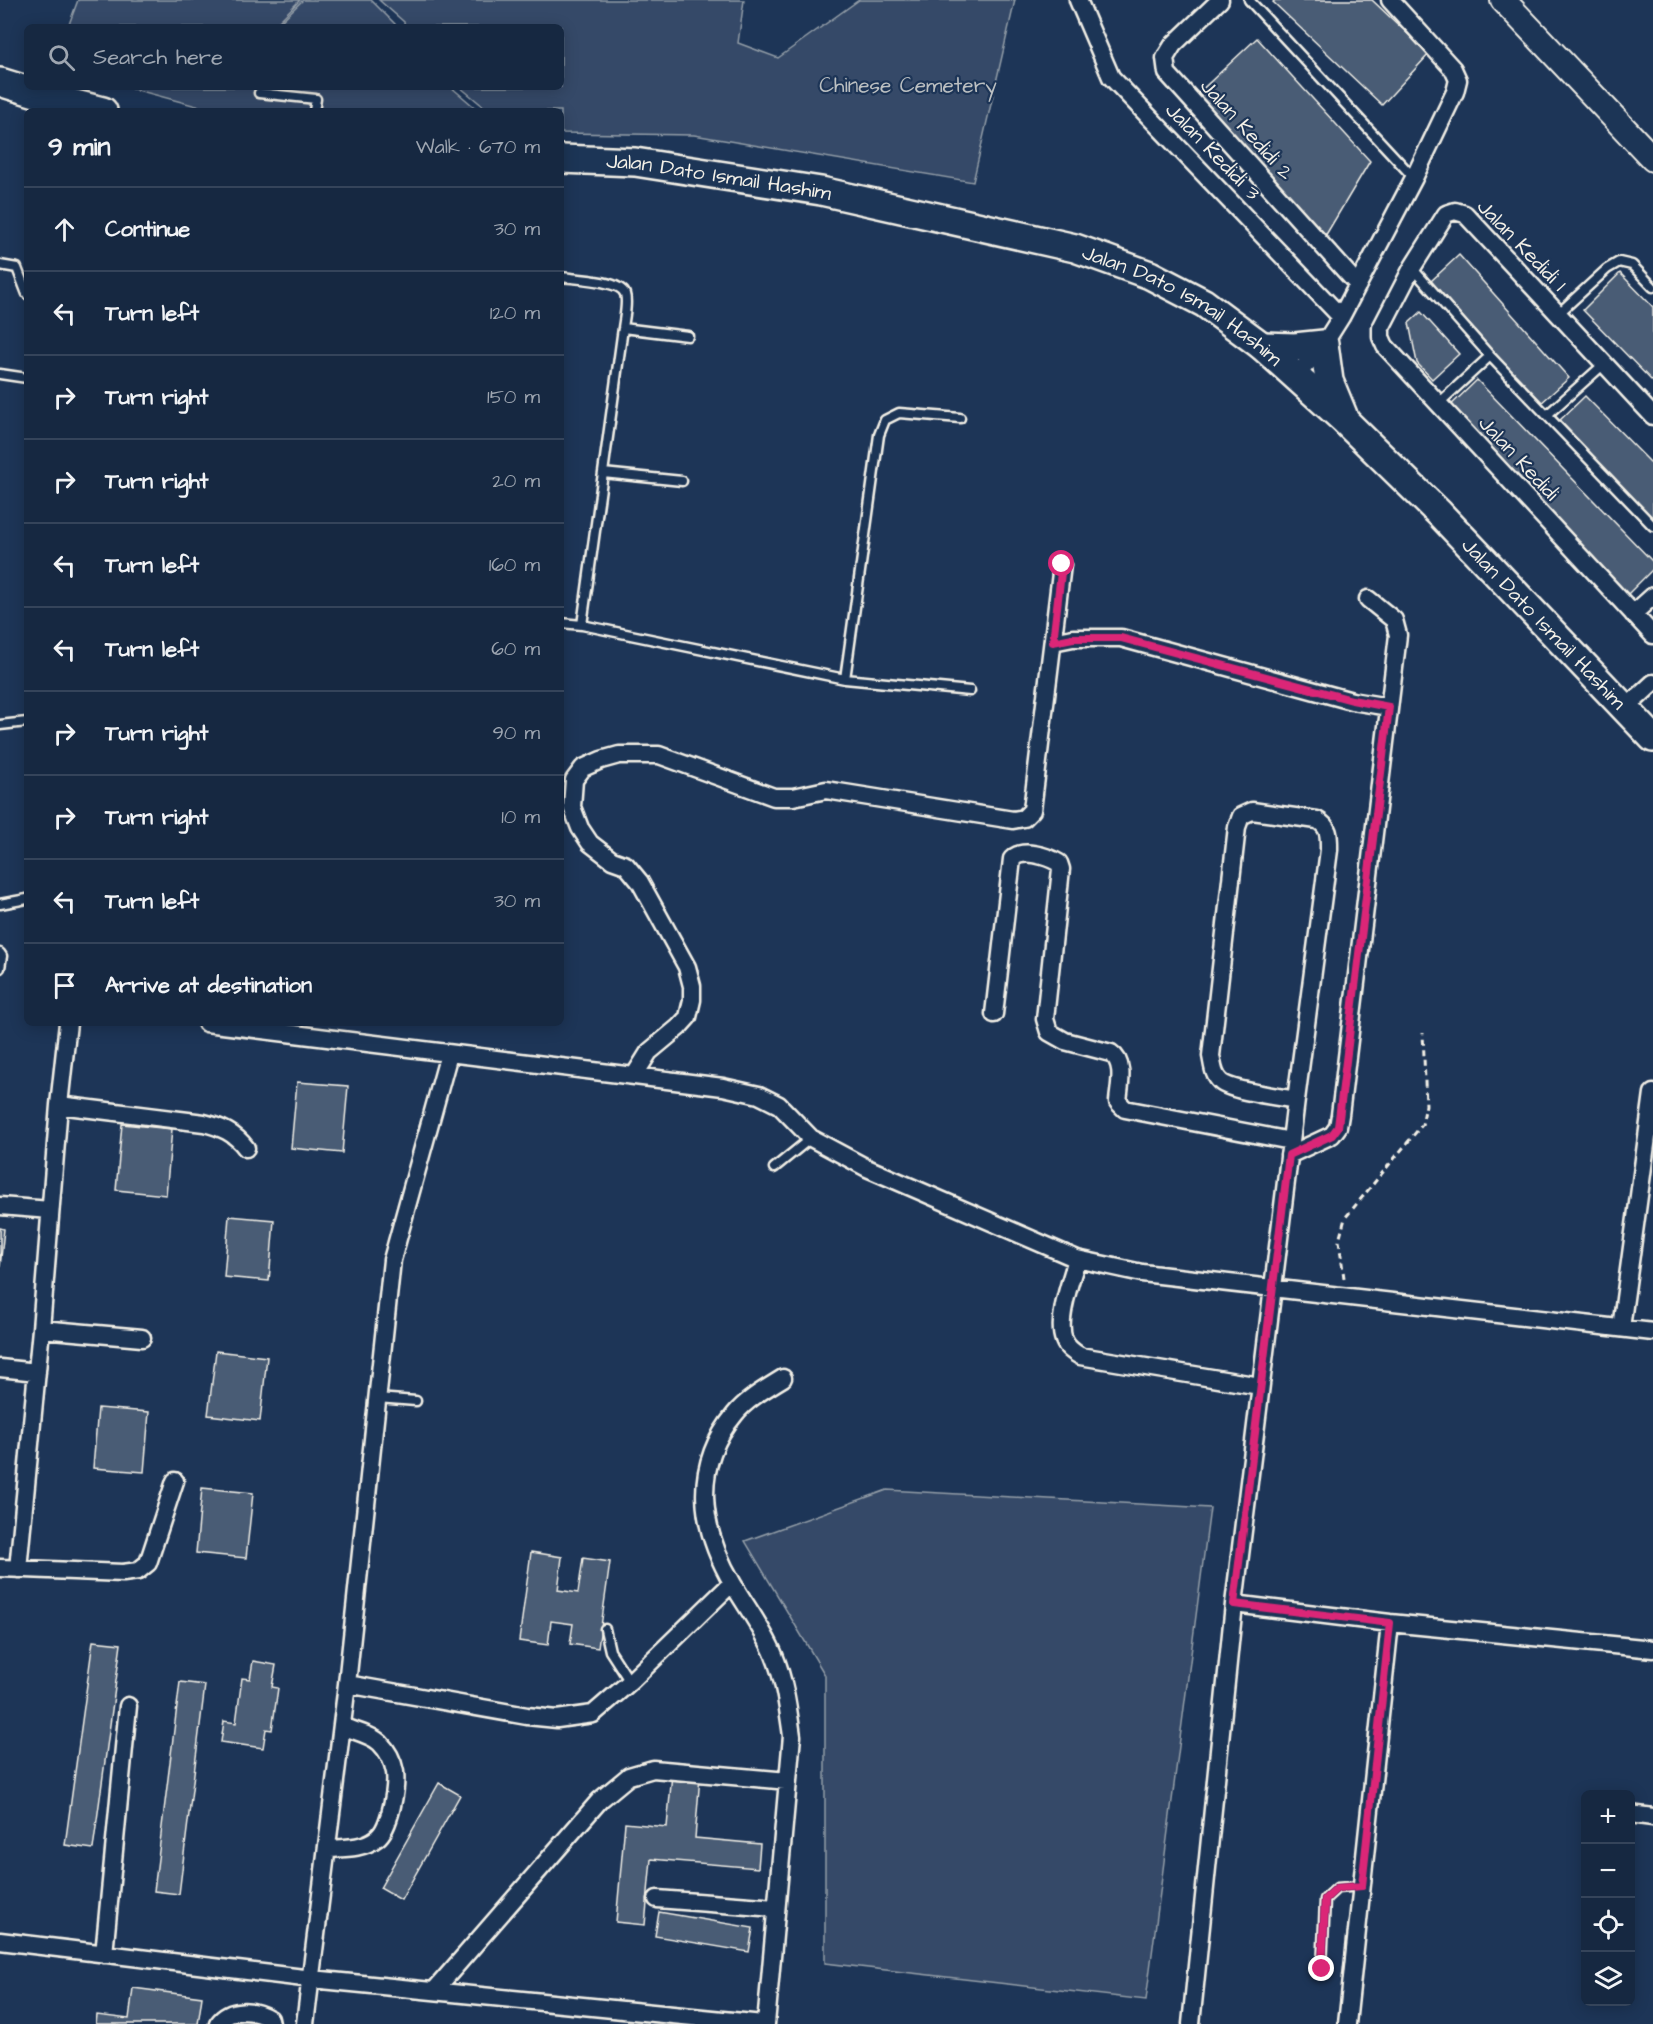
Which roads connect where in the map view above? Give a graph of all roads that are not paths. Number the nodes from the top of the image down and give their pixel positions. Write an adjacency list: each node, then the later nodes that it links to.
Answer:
1 (1078, 0): 22 (street, Jalan Kedidi 3)
2 (1220, 0): 18 (street, Jalan Kedidi 2)
3 (1250, 0): 14 (lane)
4 (1390, 0): 14 (street)
5 (1503, 0): 13 (street)
6 (0, 82): 7 (main road)
7 (24, 89)
8 (26, 90): 10 (main road)
9 (259, 93): 11 (lane)
10 (91, 108)
11 (314, 108)
12 (564, 159): 27 (main road, Jalan Dato Ismail Hashim)
13 (1653, 159)
14 (1414, 178): 18 (street)
15 (0, 265): 19 (lane)
16 (1412, 268): 21 (street, Jalan Kedidi 1); 24 (street, Jalan Kedidi 1); 28 (lane)
17 (564, 277): 23 (lane)
18 (1358, 285): 22 (street)
19 (24, 286)
20 (1653, 287): 21 (lane)
21 (1558, 314): 29 (street, Jalan Kedidi 1)
22 (1341, 317): 26 (street)
23 (623, 328): 25 (lane); 38 (lane)
24 (1381, 328): 33 (street, Jalan Kedidi)
25 (688, 336)
26 (1324, 344): 27 (main road); 31 (street); 37 (main road)
27 (1262, 346): 31 (main road, Jalan Dato Ismail Hashim)
28 (1490, 356): 33 (lane); 34 (lane)
29 (1605, 364): 34 (lane); 35 (street, Jalan Kedidi 1)
30 (0, 374): 32 (lane)
31 (1295, 376): 37 (main road, Jalan Dato Ismail Hashim)
32 (24, 378)
33 (1438, 404): 44 (street, Jalan Kedidi)
34 (1547, 415): 40 (lane)
35 (1653, 416)
36 (960, 418): 49 (lane)
37 (1345, 421): 53 (main road, Jalan Dato Ismail Hashim)
38 (603, 473): 39 (lane); 46 (lane)
39 (682, 481)
40 (1653, 526)
41 (1062, 564): 48 (street)
42 (1653, 596): 44 (street)
43 (1368, 599): 52 (street)
44 (1633, 614): 47 (street, Jalan Kedidi)
45 (564, 623): 46 (lane)
46 (582, 625): 49 (lane)
47 (1653, 635)
48 (1053, 642): 52 (street); 65 (street)
49 (845, 679): 51 (lane)
50 (1653, 683): 53 (street)
51 (970, 691)
52 (1389, 707): 71 (street)
53 (1626, 708): 56 (main road, Jalan Dato Ismail Hashim)
54 (24, 723): 55 (lane)
55 (0, 725)
56 (1653, 738)
57 (24, 900): 58 (lane)
58 (0, 904)
59 (0, 953): 60 (lane)
60 (0, 969)
61 (994, 1014): 71 (street)
62 (68, 1026): 68 (street)
63 (243, 1026): 64 (street)
64 (449, 1054): 65 (street); 85 (street)
65 (634, 1076): 69 (street)
66 (1653, 1093): 77 (street)
67 (1296, 1100): 67 (street); 71 (street)
68 (59, 1105): 70 (street); 74 (street)
69 (811, 1138): 72 (lane); 75 (street)
70 (246, 1148)
71 (1290, 1148): 76 (street)
72 (774, 1168)
73 (0, 1206): 74 (street)
74 (50, 1210): 78 (street)
75 (1077, 1259): 76 (street); 84 (street)
76 (1272, 1289): 77 (street); 84 (street)
77 (1621, 1328): 79 (street)
78 (41, 1329): 80 (street); 82 (street)
79 (1653, 1332)
80 (142, 1338)
81 (0, 1368): 82 (street)
82 (37, 1372): 89 (street)
83 (783, 1378): 90 (street)
84 (1260, 1386): 91 (street)
85 (377, 1398): 86 (lane); 96 (street)
86 (416, 1401)
87 (175, 1481): 89 (street)
88 (0, 1568): 89 (street)
89 (18, 1569)
90 (732, 1583): 95 (street); 99 (street)
91 (1234, 1604): 92 (street); 115 (street)
92 (1390, 1623): 94 (street); 103 (street)
93 (605, 1629): 95 (lane)
94 (1653, 1649)
95 (630, 1682): 96 (street)
96 (347, 1684): 98 (street)
97 (128, 1706): 107 (street)
98 (342, 1726): 102 (street); 102 (street)
99 (788, 1781): 105 (street); 110 (street)
100 (1635, 1815): 101 (street)
101 (1653, 1817)
102 (327, 1849): 109 (street)
103 (1362, 1886): 108 (lane); 116 (street)
104 (657, 1899): 105 (street)
105 (776, 1908): 114 (street)
106 (0, 1941): 107 (street)
107 (104, 1954): 109 (street)
108 (1322, 1969)
109 (312, 1979): 110 (street); 113 (street)
110 (434, 1991): 114 (street)
111 (218, 2024): 112 (street)
112 (271, 2024)
113 (305, 2024)
114 (764, 2024)
115 (1191, 2024)
116 (1347, 2024)

